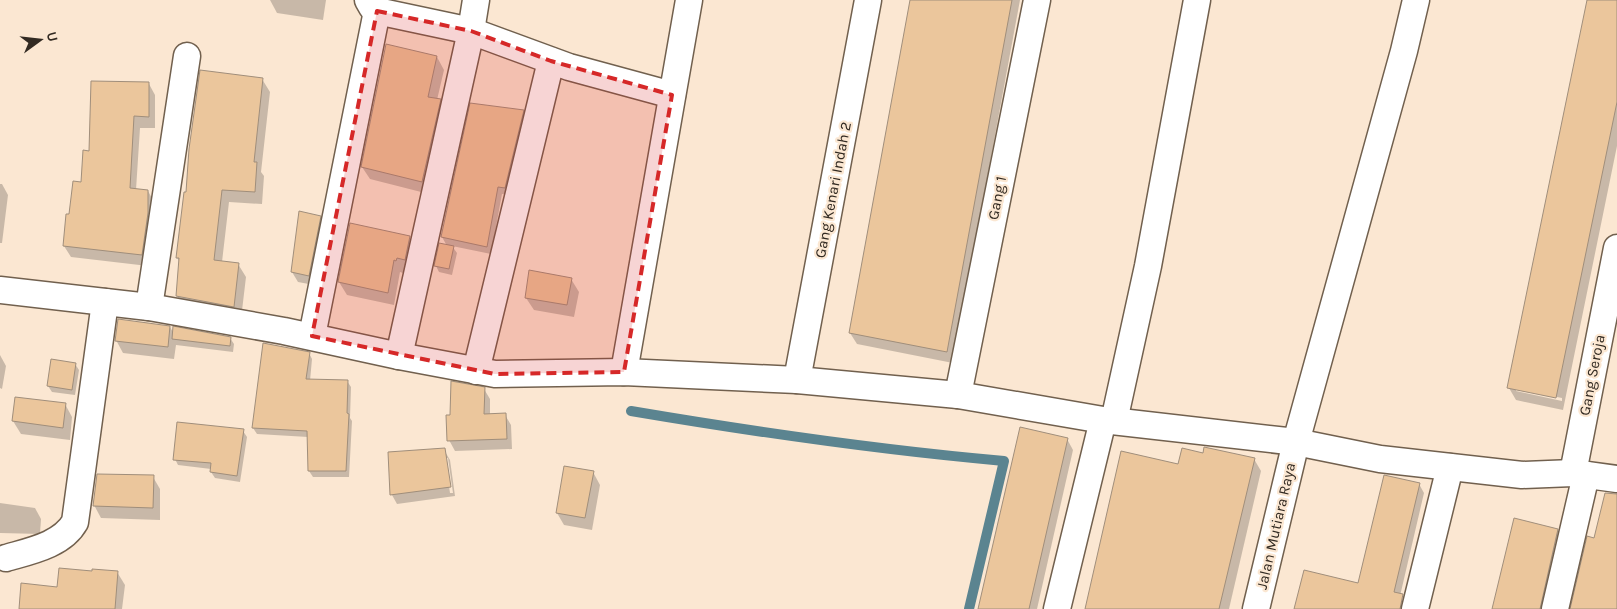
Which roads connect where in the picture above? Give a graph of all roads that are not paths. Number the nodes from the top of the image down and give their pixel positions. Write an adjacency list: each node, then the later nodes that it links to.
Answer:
1 (476, 0): 8 (street)
2 (689, 0): 11 (street)
3 (868, 0): 20 (street, Gang Kenari Indah 2)
4 (1036, 0): 21 (street, Gang 1)
5 (1197, 0): 22 (street)
6 (1416, 0): 23 (street, Jalan Mutiara Raya)
7 (372, 6): 8 (street); 16 (street)
8 (471, 31): 10 (street); 17 (street)
9 (187, 56): 15 (street)
10 (551, 61): 11 (street); 18 (street)
11 (672, 95): 19 (street)
12 (1617, 248): 25 (street, Gang Seroja)
13 (0, 290): 14 (street)
14 (106, 302): 15 (street); 27 (street)
15 (149, 307): 16 (street)
16 (312, 336): 17 (street)
17 (399, 356): 18 (street)
18 (476, 370): 19 (street)
19 (624, 372): 20 (street)
20 (797, 380): 21 (street)
21 (958, 395): 22 (street)
22 (1108, 420): 23 (street); 28 (street)
23 (1296, 442): 24 (street); 29 (street, Jalan Mutiara Raya)
24 (1450, 467): 25 (street); 30 (street)
25 (1580, 474): 26 (street); 31 (street, Gang Seroja)
26 (1617, 479)
27 (6, 558)
28 (1058, 609)
29 (1256, 609)
30 (1414, 609)
31 (1555, 609)

